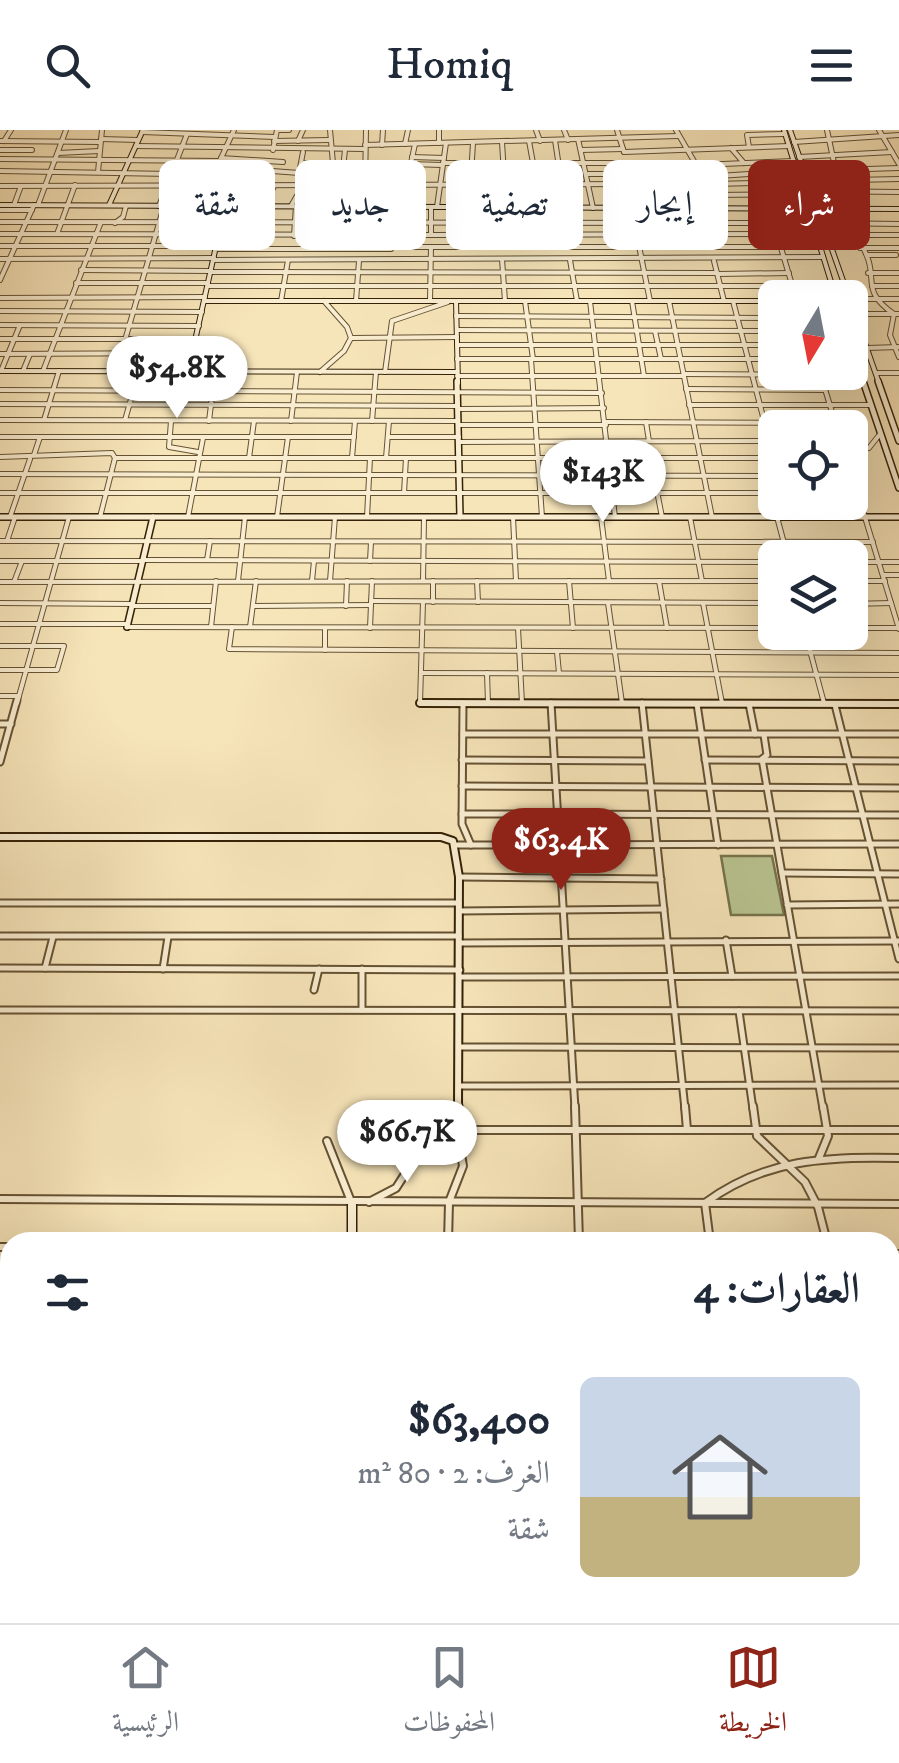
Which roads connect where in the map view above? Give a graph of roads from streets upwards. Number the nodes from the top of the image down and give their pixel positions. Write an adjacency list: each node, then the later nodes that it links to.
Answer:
1 (66, 130): 44 (street)
2 (102, 130): 40 (street)
3 (277, 130): 4 (street); 31 (street)
4 (288, 130)
5 (303, 130): 41 (street)
6 (330, 130): 33 (street)
7 (366, 130): 56 (street)
8 (382, 130): 51 (street)
9 (408, 130): 52 (street)
10 (439, 130): 48 (street)
11 (476, 130): 50 (street)
12 (510, 130): 46 (street)
13 (536, 130): 34 (street)
14 (564, 130): 36 (street)
15 (588, 130): 32 (street)
16 (618, 130): 30 (street)
17 (676, 130): 28 (street)
18 (827, 130): 38 (street)
19 (879, 130): 29 (street)
20 (142, 131): 22 (street); 47 (street)
21 (10, 132): 26 (street); 39 (street)
22 (188, 132): 24 (street); 55 (street)
23 (787, 132): 25 (street); 54 (street)
24 (233, 133): 31 (street); 59 (street)
25 (746, 133): 57 (street)
26 (0, 134)
27 (899, 135): 29 (street)
28 (678, 136): 30 (street); 68 (street)
29 (883, 136): 38 (street); 73 (street)
30 (620, 138): 32 (street); 67 (street)
31 (275, 139): 41 (street); 63 (street)
32 (591, 139): 37 (street)
33 (329, 140): 41 (street); 64 (street)
34 (540, 140): 35 (street); 42 (street)
35 (555, 140): 36 (street); 94 (street)
36 (568, 140): 37 (street)
37 (578, 140): 66 (street)
38 (828, 140): 54 (street); 74 (street)
39 (2, 141): 43 (street)
40 (100, 141): 44 (street); 47 (street); 69 (street)
41 (298, 141)
42 (529, 141): 46 (street); 93 (street)
43 (36, 142): 44 (street); 62 (street)
44 (61, 142): 72 (street)
45 (502, 142): 46 (street); 50 (street); 92 (street)
46 (512, 142)
47 (137, 143): 55 (street); 82 (street)
48 (439, 143): 49 (street); 53 (street)
49 (446, 143): 50 (street); 100 (street)
50 (476, 143): 91 (street)
51 (382, 144): 52 (street); 56 (street)
52 (406, 144): 53 (street)
53 (416, 144): 75 (street)
54 (792, 144): 57 (street); 79 (street)
55 (181, 146): 59 (street); 84 (street)
56 (365, 147): 65 (street); 89 (street)
57 (749, 147): 60 (street)
58 (899, 147): 73 (street)
59 (226, 148): 63 (street); 78 (street)
60 (731, 148): 68 (street); 102 (street)
61 (0, 150): 62 (street)
62 (32, 150): 77 (street)
63 (273, 150): 70 (street)
64 (330, 150): 65 (street); 71 (street); 87 (street)
65 (345, 150): 88 (street)
66 (582, 150): 67 (street); 103 (street)
67 (624, 150): 68 (street); 95 (street)
68 (688, 150): 96 (street)
69 (98, 151): 72 (street); 81 (street)
70 (288, 151): 71 (street); 99 (street)
71 (304, 151): 86 (street)
72 (58, 153): 80 (street)
73 (894, 153): 74 (street); 106 (street)
74 (832, 155): 79 (street); 97 (street)
75 (412, 157): 90 (street); 100 (street)
76 (0, 159): 77 (street)
77 (29, 159): 80 (street)
78 (220, 159): 84 (street); 85 (street)
79 (796, 159): 102 (street)
80 (56, 160): 81 (street); 111 (street)
81 (99, 160): 82 (street); 113 (street)
82 (130, 160): 83 (street); 114 (street)
83 (159, 160)
84 (176, 160)
85 (264, 160)
86 (302, 160)
87 (332, 160)
88 (343, 160)
89 (364, 160)
90 (411, 160)
91 (473, 160)
92 (504, 160)
93 (532, 160)
94 (558, 160)
95 (627, 160)
96 (693, 160)
97 (833, 160)
98 (275, 161): 99 (street)
99 (283, 162): 110 (street)
100 (444, 162): 101 (street); 126 (street)
101 (426, 163)
102 (744, 163): 104 (street)
103 (584, 164): 105 (street); 118 (street)
104 (728, 164)
105 (603, 166)
106 (899, 166): 107 (street)
107 (870, 168)
108 (0, 171): 111 (street)
109 (275, 171): 110 (street)
110 (278, 171): 117 (street); 119 (street)
111 (52, 172): 112 (street); 130 (street)
112 (86, 172): 113 (street); 131 (street)
113 (98, 172): 114 (street)
114 (124, 172): 116 (street); 132 (street)
115 (603, 172): 118 (street)
116 (159, 173)
117 (295, 173)
118 (587, 174): 123 (street)
119 (275, 180)
120 (870, 180): 121 (street)
121 (899, 180)
122 (583, 184): 123 (street)
123 (589, 184): 124 (street); 149 (street)
124 (603, 184)
125 (426, 185): 126 (street)
126 (440, 185): 127 (street); 146 (street)
127 (446, 185)
128 (0, 186): 129 (street)
129 (21, 186): 130 (street); 136 (street)
130 (46, 186): 131 (street); 144 (street)
131 (78, 186): 132 (street); 137 (street)
132 (118, 186): 133 (street); 138 (street)
133 (159, 186)
134 (870, 192): 135 (street)
135 (899, 192)
136 (14, 205): 143 (street); 144 (street)
137 (67, 205): 138 (street); 144 (street); 157 (street)
138 (108, 206): 139 (street)
139 (126, 206): 140 (street); 159 (street)
140 (159, 206)
141 (275, 206): 142 (street)
142 (294, 206): 153 (street)
143 (0, 207): 144 (street)
144 (34, 207): 156 (street)
145 (426, 207): 146 (street)
146 (434, 207): 147 (street); 162 (street)
147 (446, 207)
148 (583, 208): 149 (street)
149 (593, 208): 150 (street)
150 (603, 208)
151 (870, 209): 152 (street)
152 (899, 209)
153 (295, 214)
154 (159, 217): 160 (street)
155 (0, 222): 156 (street)
156 (26, 222): 157 (street); 168 (street)
157 (62, 222): 158 (street); 169 (street)
158 (101, 222): 159 (street); 173 (street)
159 (115, 222): 160 (street)
160 (158, 223): 174 (street)
161 (426, 223): 162 (street)
162 (431, 223): 163 (street); 171 (street)
163 (446, 223)
164 (870, 224): 165 (street)
165 (899, 224)
166 (295, 229): 179 (street)
167 (0, 234): 168 (street)
168 (20, 234): 169 (street); 182 (street)
169 (58, 234): 173 (street)
170 (426, 234): 171 (street)
171 (431, 234): 172 (street)
172 (446, 234)
173 (95, 235): 174 (street); 184 (street)
174 (154, 235): 175 (street); 185 (street)
175 (159, 235)
176 (870, 235): 177 (street)
177 (899, 235)
178 (277, 236): 179 (street); 180 (street)
179 (294, 236)
180 (275, 244)
181 (0, 246): 182 (street)
182 (16, 246): 183 (street); 210 (street)
183 (55, 246): 184 (street); 211 (street)
184 (91, 246): 185 (street); 212 (street)
185 (151, 246): 186 (street); 213 (street)
186 (159, 246)
187 (426, 246): 188 (street)
188 (431, 246): 189 (street); 229 (street)
189 (446, 246)
190 (583, 246): 191 (street)
191 (587, 246): 192 (street); 216 (street)
192 (603, 246)
193 (870, 248): 194 (street)
194 (896, 248): 219 (street)
195 (215, 250): 220 (street)
196 (306, 250): 227 (street)
197 (391, 250): 228 (street)
198 (541, 250): 214 (street)
199 (609, 250): 217 (street)
200 (640, 250): 218 (street)
201 (697, 250): 222 (street)
202 (726, 250): 224 (street)
203 (783, 250): 225 (street)
204 (821, 250): 208 (street)
205 (831, 250): 249 (street)
206 (862, 250): 207 (street)
207 (867, 255): 219 (street); 243 (street)
208 (823, 257): 225 (street); 248 (street)
209 (0, 258): 210 (street)
210 (10, 258): 211 (street); 233 (street)
211 (50, 258): 212 (street)
212 (86, 258): 213 (street); 231 (street)
213 (149, 258): 220 (street); 232 (street)
214 (542, 258): 215 (street); 221 (street)
215 (570, 258): 216 (street); 240 (street)
216 (588, 258): 217 (street)
217 (610, 258): 218 (street)
218 (641, 258): 222 (street); 241 (street)
219 (898, 258)
220 (213, 259): 226 (street); 234 (street)
221 (502, 259): 229 (street); 239 (street)
222 (699, 259): 223 (street)
223 (714, 259): 224 (street); 242 (street)
224 (729, 259): 225 (street)
225 (786, 259): 245 (street)
226 (288, 260): 227 (street); 235 (street)
227 (304, 260): 230 (street)
228 (391, 260): 229 (street); 230 (street)
229 (431, 260): 238 (street)
230 (359, 261): 236 (street)
231 (81, 270): 232 (street); 250 (street)
232 (145, 270): 234 (street); 251 (street)
233 (2, 272): 246 (street)
234 (211, 272): 235 (street); 252 (street)
235 (286, 273): 236 (street); 255 (street)
236 (359, 273): 237 (street); 256 (street)
237 (392, 273): 238 (street); 257 (street)
238 (430, 273): 239 (street); 253 (street)
239 (503, 273): 240 (street); 258 (street)
240 (572, 273): 241 (street); 254 (street)
241 (644, 273): 242 (street); 259 (street)
242 (718, 273): 245 (street); 260 (street)
243 (868, 273): 244 (street); 262 (street)
244 (899, 273)
245 (790, 274): 247 (street)
246 (0, 280)
247 (792, 280)
248 (830, 280)
249 (843, 280)
250 (76, 283): 251 (street); 266 (street)
251 (141, 283): 252 (street); 267 (street)
252 (208, 284): 255 (street); 268 (street)
253 (431, 285): 257 (street); 258 (street); 275 (street)
254 (574, 285): 258 (street); 259 (street); 279 (street)
255 (284, 286): 256 (street); 272 (street)
256 (358, 286): 257 (street); 274 (street)
257 (391, 286)
258 (504, 286): 277 (street)
259 (647, 286): 260 (street); 282 (street)
260 (720, 286): 261 (street); 284 (street)
261 (758, 286)
262 (871, 286): 263 (street); 270 (street)
263 (899, 286)
264 (0, 298): 265 (street)
265 (30, 298): 266 (street); 288 (street)
266 (71, 298): 267 (street); 289 (street)
267 (136, 298): 268 (street); 290 (street)
268 (204, 299): 272 (street); 291 (street)
269 (868, 299): 270 (street)
270 (877, 299): 271 (street); 293 (street)
271 (899, 299)
272 (281, 301): 273 (street)
273 (324, 301): 274 (street); 315 (street)
274 (356, 301): 275 (street)
275 (430, 301): 276 (street)
276 (453, 301): 277 (street); 294 (street); 313 (street)
277 (505, 301): 278 (street)
278 (525, 301): 279 (street); 295 (street)
279 (576, 301): 280 (street)
280 (590, 301): 281 (street); 296 (street)
281 (632, 301): 282 (street); 297 (street)
282 (650, 301): 283 (street)
283 (669, 301): 284 (street); 298 (street)
284 (724, 301): 285 (street)
285 (733, 301): 286 (street); 299 (street)
286 (758, 301)
287 (0, 311): 288 (street)
288 (26, 312): 289 (street)
289 (64, 312): 290 (street); 303 (street)
290 (132, 312): 291 (street); 304 (street)
291 (202, 312): 305 (street)
292 (868, 314): 293 (street)
293 (896, 314): 329 (street)
294 (456, 316): 295 (street); 314 (street)
295 (527, 317): 296 (street); 306 (street)
296 (592, 317): 297 (street); 307 (street)
297 (635, 318): 298 (street); 308 (street)
298 (673, 318): 299 (street); 310 (street)
299 (737, 318): 300 (street); 311 (street)
300 (758, 318)
301 (0, 325): 302 (street)
302 (20, 325): 303 (street); 317 (street)
303 (59, 325): 304 (street); 318 (street)
304 (128, 325): 305 (street); 320 (street)
305 (198, 326): 321 (street)
306 (528, 330): 307 (street); 314 (street); 322 (street)
307 (594, 331): 308 (street); 323 (street)
308 (636, 331): 309 (street); 324 (street)
309 (655, 331): 310 (street); 325 (street)
310 (676, 331): 311 (street); 326 (street)
311 (740, 331): 312 (street); 327 (street)
312 (758, 331)
313 (388, 336): 314 (street); 315 (street); 360 (street)
314 (457, 337): 322 (street); 339 (street)
315 (351, 338): 358 (street)
316 (0, 340): 317 (street)
317 (14, 340): 318 (street); 334 (street)
318 (54, 340): 319 (street); 336 (street)
319 (82, 340): 320 (street); 337 (street)
320 (123, 340): 321 (street); 331 (street)
321 (196, 340): 332 (street)
322 (530, 345): 323 (street); 340 (street)
323 (595, 345): 324 (street); 341 (street)
324 (637, 345): 325 (street); 346 (street)
325 (659, 345): 326 (street); 342 (street)
326 (678, 345): 327 (street); 343 (street)
327 (744, 345): 328 (street); 344 (street)
328 (758, 345)
329 (897, 347): 330 (street); 338 (street)
330 (868, 351): 361 (street)
331 (122, 353): 332 (street); 337 (street); 352 (street)
332 (192, 353): 355 (street)
333 (0, 354): 334 (street)
334 (8, 354): 335 (street); 348 (street)
335 (30, 354): 336 (street); 349 (street)
336 (50, 354): 337 (street); 350 (street)
337 (78, 354)
338 (899, 357)
339 (457, 359): 340 (street); 363 (street)
340 (532, 359): 341 (street); 367 (street)
341 (597, 359): 346 (street); 368 (street)
342 (661, 359): 343 (street); 346 (street)
343 (680, 359): 344 (street); 366 (street)
344 (748, 359): 345 (street); 364 (street)
345 (758, 359)
346 (642, 360): 369 (street)
347 (868, 368): 361 (street)
348 (1, 371): 349 (street)
349 (24, 371): 350 (street)
350 (44, 371): 351 (street)
351 (59, 371): 352 (street); 377 (street)
352 (116, 372): 353 (street)
353 (139, 372): 354 (street); 378 (street)
354 (166, 372): 355 (street); 379 (street)
355 (188, 372): 356 (street)
356 (215, 372): 357 (street); 380 (street)
357 (297, 372): 358 (street); 381 (street)
358 (320, 372): 359 (street)
359 (376, 372): 360 (street); 382 (street)
360 (385, 372): 363 (street)
361 (875, 372): 362 (street); 398 (street)
362 (899, 373)
363 (458, 374): 367 (street); 370 (street)
364 (751, 374): 365 (street); 366 (street); 372 (street)
365 (758, 374)
366 (683, 375): 369 (street); 371 (street)
367 (532, 376): 368 (street); 385 (street)
368 (599, 376): 369 (street); 386 (street)
369 (644, 376)
370 (458, 389): 382 (street); 385 (street); 400 (street)
371 (686, 389): 372 (street); 392 (street)
372 (755, 389): 373 (street); 396 (street)
373 (758, 389)
374 (0, 390): 375 (street)
375 (10, 390): 376 (street); 387 (street)
376 (37, 390): 377 (street); 388 (street)
377 (55, 390): 378 (street); 389 (street)
378 (134, 390): 379 (street); 390 (street)
379 (161, 390): 380 (street)
380 (213, 390): 381 (street); 394 (street)
381 (294, 390): 382 (street); 391 (street)
382 (375, 390): 395 (street)
383 (825, 390): 397 (street)
384 (865, 390): 393 (street)
385 (532, 392): 386 (street); 402 (street)
386 (602, 392): 401 (street)
387 (2, 404): 388 (street)
388 (32, 405): 389 (street)
389 (49, 405): 390 (street); 406 (street)
390 (129, 405): 394 (street); 408 (street)
391 (292, 405): 394 (street); 395 (street); 412 (street)
392 (689, 405): 396 (street); 419 (street)
393 (870, 405): 397 (street); 423 (street)
394 (211, 406): 410 (street)
395 (373, 406): 400 (street); 414 (street)
396 (760, 406): 397 (street); 403 (street)
397 (830, 406): 404 (street)
398 (886, 406): 399 (street); 422 (street)
399 (899, 406)
400 (458, 407): 402 (street); 417 (street)
401 (604, 408): 402 (street); 418 (street)
402 (534, 409): 421 (street)
403 (761, 410)
404 (831, 410)
405 (0, 420): 406 (street)
406 (44, 420): 407 (street)
407 (88, 420): 408 (street); 426 (street)
408 (125, 420): 409 (street)
409 (171, 421): 410 (street); 432 (street)
410 (209, 421): 411 (street)
411 (254, 421): 412 (street); 428 (street)
412 (291, 421): 413 (street)
413 (356, 421): 414 (street); 430 (street)
414 (372, 421): 415 (street)
415 (389, 421): 417 (street); 431 (street)
416 (646, 422): 418 (street); 419 (street); 437 (street)
417 (458, 423): 421 (street); 434 (street)
418 (606, 423): 421 (street); 436 (street)
419 (692, 423): 420 (street); 438 (street)
420 (758, 423)
421 (535, 425): 435 (street)
422 (896, 426): 440 (street)
423 (880, 434): 441 (street); 457 (street)
424 (0, 437): 425 (street)
425 (40, 437): 426 (street); 443 (street)
426 (84, 437): 427 (street)
427 (116, 437): 432 (street); 444 (street)
428 (252, 437): 429 (street); 433 (street); 446 (street)
429 (288, 437): 430 (street); 447 (street)
430 (354, 437): 448 (street)
431 (388, 437): 434 (street); 450 (street)
432 (168, 438): 433 (street); 442 (street)
433 (203, 438): 442 (street)
434 (459, 440): 435 (street); 452 (street)
435 (536, 440): 436 (street); 453 (street)
436 (608, 441): 437 (street); 454 (street)
437 (649, 441): 438 (street)
438 (696, 441): 439 (street); 455 (street)
439 (758, 441)
440 (899, 442)
441 (868, 447)
442 (200, 455): 444 (street); 446 (street); 463 (street)
443 (32, 456): 444 (street); 445 (street); 460 (street)
444 (113, 456): 462 (street)
445 (0, 457)
446 (248, 458): 447 (street)
447 (285, 458): 448 (street); 461 (street)
448 (352, 458): 449 (street)
449 (370, 458): 450 (street); 464 (street)
450 (386, 458): 451 (street)
451 (406, 458): 452 (street); 465 (street)
452 (459, 458): 453 (street); 466 (street)
453 (538, 458): 454 (street); 467 (street)
454 (610, 458): 455 (street); 468 (street)
455 (700, 458): 456 (street); 470 (street)
456 (758, 459)
457 (890, 462): 458 (street); 472 (street)
458 (899, 466)
459 (0, 474): 460 (street)
460 (26, 474): 462 (street); 477 (street)
461 (282, 474): 463 (street); 464 (street); 475 (street)
462 (110, 475): 463 (street); 474 (street)
463 (196, 475): 478 (street)
464 (369, 475): 465 (street); 479 (street)
465 (405, 475): 466 (street); 480 (street)
466 (460, 475): 467 (street); 485 (street)
467 (539, 476): 468 (street); 481 (street)
468 (611, 476): 469 (street); 482 (street)
469 (654, 476): 470 (street); 486 (street)
470 (703, 476): 471 (street); 483 (street)
471 (758, 476)
472 (897, 476): 473 (street)
473 (899, 488)
474 (106, 492): 477 (street); 478 (street); 490 (street)
475 (280, 492): 478 (street); 479 (street); 494 (street)
476 (0, 493): 477 (street)
477 (18, 493): 488 (street)
478 (192, 493): 492 (street)
479 (368, 493): 480 (street); 496 (street)
480 (404, 493): 485 (street)
481 (540, 493): 482 (street); 485 (street); 500 (street)
482 (612, 493): 486 (street); 502 (street)
483 (707, 493): 484 (street); 486 (street); 505 (street)
484 (758, 493)
485 (460, 494): 498 (street)
486 (658, 494): 503 (street)
487 (0, 517): 488 (street)
488 (12, 517): 489 (street); 510 (street)
489 (68, 517): 490 (street); 511 (street)
490 (100, 517): 491 (street)
491 (153, 517): 492 (street); 512 (street)
492 (188, 517): 493 (street)
493 (245, 517): 494 (street); 514 (street)
494 (277, 517): 495 (street)
495 (335, 517): 496 (street); 515 (street)
496 (367, 517): 497 (street)
497 (424, 517): 498 (street); 517 (street)
498 (460, 517): 499 (street)
499 (512, 517): 500 (street); 518 (street)
500 (542, 517): 501 (street)
501 (601, 517): 502 (street); 519 (street)
502 (615, 517): 503 (street)
503 (662, 517): 504 (street)
504 (690, 517): 505 (street); 520 (street)
505 (712, 517): 506 (street)
506 (758, 517)
507 (868, 517): 508 (street)
508 (899, 517)
509 (866, 520): 523 (street)
510 (4, 540): 511 (street)
511 (63, 540): 512 (street); 530 (street)
512 (148, 540): 513 (street); 524 (street)
513 (210, 541): 514 (street); 525 (street)
514 (243, 541): 515 (street); 526 (street)
515 (333, 542): 516 (street); 531 (street)
516 (371, 542): 517 (street); 532 (street)
517 (424, 542): 518 (street); 533 (street)
518 (514, 542): 519 (street); 534 (street)
519 (604, 542): 520 (street); 535 (street)
520 (694, 542): 521 (street); 536 (street)
521 (758, 542)
522 (868, 542): 523 (street)
523 (872, 542): 539 (street)
524 (143, 560): 525 (street); 530 (street); 544 (street)
525 (208, 560): 526 (street)
526 (241, 560): 527 (street); 546 (street)
527 (314, 560): 531 (street); 548 (street)
528 (0, 561): 529 (street)
529 (22, 561): 530 (street); 562 (street)
530 (57, 561): 563 (street)
531 (332, 561): 532 (street); 549 (street)
532 (370, 561): 533 (street)
533 (423, 561): 534 (street); 552 (street)
534 (514, 561): 535 (street); 555 (street)
535 (606, 561): 536 (street); 557 (street)
536 (698, 562): 537 (street); 559 (street)
537 (758, 562)
538 (868, 562): 539 (street)
539 (878, 562): 540 (street); 542 (street)
540 (899, 562)
541 (899, 575): 542 (street)
542 (884, 578): 543 (street); 576 (street)
543 (868, 580)
544 (138, 581): 545 (street); 563 (street); 577 (street)
545 (216, 581): 546 (street); 578 (street)
546 (238, 581): 547 (street)
547 (256, 581): 548 (street); 579 (street)
548 (312, 581): 549 (street)
549 (330, 581): 550 (street)
550 (347, 581): 551 (street); 580 (street)
551 (372, 581): 552 (street); 568 (street)
552 (423, 581): 553 (street)
553 (433, 581): 554 (street); 565 (street)
554 (476, 581): 555 (street); 566 (street)
555 (516, 581): 556 (street)
556 (569, 581): 557 (street); 567 (street)
557 (608, 581): 558 (street)
558 (659, 581): 559 (street); 570 (street)
559 (702, 581): 560 (street)
560 (758, 581)
561 (0, 582): 562 (street)
562 (14, 582): 563 (street)
563 (51, 582): 574 (street)
564 (423, 602): 565 (street); 568 (street); 589 (street)
565 (433, 602): 566 (street)
566 (478, 602): 567 (street)
567 (571, 602): 569 (street); 591 (street)
568 (371, 603): 580 (street); 588 (street)
569 (608, 603): 570 (street); 592 (street)
570 (663, 603): 571 (street); 593 (street)
571 (703, 603): 572 (street); 594 (street)
572 (758, 603)
573 (0, 604): 574 (street)
574 (45, 604): 577 (street); 582 (street)
575 (868, 604): 576 (street)
576 (891, 604): 597 (street)
577 (133, 605): 578 (street); 583 (street)
578 (213, 606): 584 (street)
579 (254, 606): 580 (street); 586 (street)
580 (346, 606)
581 (0, 624): 582 (street)
582 (39, 624): 583 (street); 599 (street)
583 (128, 626): 584 (street)
584 (210, 628): 585 (street)
585 (232, 628): 586 (street); 600 (street)
586 (250, 628): 587 (street)
587 (325, 628): 588 (street); 600 (street)
588 (370, 628): 589 (street)
589 (422, 628): 590 (street); 601 (street)
590 (518, 628): 591 (street); 602 (street)
591 (574, 628): 592 (street)
592 (612, 628): 593 (street); 604 (street)
593 (667, 628): 594 (street)
594 (708, 628): 595 (street); 605 (street)
595 (758, 628)
596 (868, 628): 597 (street)
597 (899, 628)
598 (0, 646): 599 (street)
599 (34, 646): 609 (street); 609 (street)
600 (325, 650): 601 (street)
601 (422, 650): 602 (street); 610 (street)
602 (520, 651): 603 (street); 612 (street)
603 (557, 651): 604 (street); 613 (street)
604 (616, 652): 605 (street); 614 (street)
605 (712, 652): 606 (street); 615 (street)
606 (811, 652): 607 (street); 616 (street)
607 (899, 653)
608 (0, 670): 609 (street)
609 (27, 670): 619 (street)
610 (421, 672): 611 (street); 620 (street)
611 (487, 673): 612 (street); 622 (street)
612 (521, 673): 613 (street); 623 (street)
613 (559, 674): 614 (street)
614 (618, 674): 615 (street); 625 (street)
615 (717, 674): 616 (street); 628 (street)
616 (817, 675): 617 (street); 630 (street)
617 (899, 676)
618 (0, 696): 619 (street)
619 (19, 696): 634 (street)
620 (420, 702): 621 (street)
621 (463, 703): 622 (street); 635 (street)
622 (488, 703): 623 (street)
623 (522, 703): 624 (street)
624 (551, 703): 625 (street); 636 (street)
625 (622, 703): 626 (street)
626 (642, 703): 627 (street); 637 (street)
627 (697, 704): 628 (street); 638 (street)
628 (722, 704): 629 (street)
629 (748, 704): 630 (street); 639 (street)
630 (824, 704): 631 (street)
631 (835, 704): 632 (street); 641 (street)
632 (899, 704)
633 (0, 724): 634 (street)
634 (11, 724): 643 (street)
635 (463, 734): 636 (street); 645 (street)
636 (553, 734): 637 (street); 646 (street)
637 (645, 734): 638 (street); 647 (street)
638 (702, 734): 639 (street); 648 (street)
639 (755, 734): 640 (street)
640 (764, 734): 641 (street); 644 (street)
641 (843, 734): 642 (street); 649 (street)
642 (899, 734)
643 (2, 750): 651 (street)
644 (762, 759): 648 (street); 649 (street); 656 (street)
645 (462, 760): 646 (street); 652 (street)
646 (554, 760): 647 (street); 653 (street)
647 (648, 760): 654 (street)
648 (705, 760): 655 (street)
649 (850, 760): 650 (street); 657 (street)
650 (899, 761)
651 (0, 762)
652 (462, 786): 653 (street); 659 (street)
653 (556, 787): 654 (street); 660 (street)
654 (651, 787): 655 (street); 661 (street)
655 (709, 787): 656 (street); 662 (street)
656 (766, 787): 657 (street); 663 (street)
657 (856, 788): 658 (street); 664 (street)
658 (899, 788)
659 (462, 814): 660 (street); 672 (street)
660 (558, 814): 661 (street); 673 (street)
661 (654, 814): 662 (street); 674 (street)
662 (714, 815): 663 (street); 667 (street)
663 (772, 815): 664 (street); 668 (street)
664 (863, 815): 665 (street); 669 (street)
665 (899, 815)
666 (0, 837): 671 (street)
667 (718, 844): 668 (street); 674 (street)
668 (777, 844): 669 (street); 675 (street)
669 (870, 844): 670 (street); 676 (street)
670 (899, 844)
671 (456, 845): 672 (street); 678 (street)
672 (472, 845): 673 (street)
673 (560, 845): 674 (street); 679 (street)
674 (657, 845): 680 (street)
675 (782, 873): 676 (street); 684 (street)
676 (878, 874): 677 (street); 682 (street)
677 (899, 874)
678 (459, 877): 679 (street); 685 (street)
679 (562, 878): 680 (street); 687 (street)
680 (660, 880): 686 (street)
681 (0, 903): 685 (street)
682 (885, 904): 683 (street); 684 (street); 694 (street)
683 (899, 904)
684 (787, 905): 693 (street)
685 (459, 907): 687 (street); 691 (street)
686 (664, 909): 687 (street); 695 (street)
687 (564, 911): 696 (street)
688 (0, 936): 689 (street)
689 (53, 936): 690 (street); 699 (street)
690 (168, 936): 691 (street); 700 (street)
691 (459, 939): 696 (street); 703 (street)
692 (726, 940): 693 (street); 695 (street); 706 (street)
693 (793, 941): 694 (street); 707 (street)
694 (897, 941): 697 (street)
695 (667, 942): 696 (street); 705 (street)
696 (566, 943): 704 (street)
697 (899, 959)
698 (0, 968): 699 (street)
699 (45, 968): 700 (street)
700 (163, 969): 701 (street)
701 (318, 969): 702 (street); 709 (street)
702 (362, 970): 703 (street); 711 (street)
703 (460, 973): 704 (street); 712 (street)
704 (568, 976): 705 (street); 713 (street)
705 (671, 976): 706 (street); 714 (street)
706 (732, 976): 707 (street)
707 (799, 976): 708 (street); 716 (street)
708 (899, 976)
709 (314, 990)
710 (0, 1010): 711 (street)
711 (362, 1010): 712 (street)
712 (460, 1010): 713 (street); 718 (street)
713 (570, 1011): 714 (street); 719 (street)
714 (674, 1011): 715 (street); 720 (street)
715 (739, 1011): 716 (street); 721 (street)
716 (805, 1011): 717 (street); 722 (street)
717 (899, 1011)
718 (459, 1046): 719 (street); 727 (street)
719 (572, 1048): 720 (street); 728 (street)
720 (678, 1048): 721 (street); 729 (street)
721 (744, 1048): 722 (street); 724 (street)
722 (812, 1048): 723 (street); 725 (street)
723 (899, 1048)
724 (750, 1085): 725 (street); 729 (street); 732 (street)
725 (818, 1085): 726 (street); 733 (street)
726 (899, 1085)
727 (460, 1086): 728 (street); 735 (street)
728 (574, 1086): 729 (street); 730 (street)
729 (682, 1086): 731 (street)
730 (577, 1130): 731 (street); 735 (street); 742 (street)
731 (687, 1130): 732 (street)
732 (758, 1130): 733 (street); 739 (street)
733 (826, 1130): 734 (street); 737 (street)
734 (899, 1130)
735 (459, 1133): 741 (street); 745 (street)
736 (328, 1141): 744 (street)
737 (819, 1158): 738 (street); 739 (street)
738 (899, 1158)
739 (791, 1162): 743 (street); 746 (street)
740 (0, 1200): 744 (street)
741 (448, 1202): 742 (street); 745 (street); 749 (street)
742 (578, 1202): 743 (street); 750 (street)
743 (705, 1203): 746 (street); 751 (street)
744 (352, 1204): 745 (street); 748 (street)
745 (366, 1204)
746 (820, 1204): 747 (street); 752 (street)
747 (899, 1204)
748 (352, 1232)
749 (448, 1232)
750 (579, 1232)
751 (709, 1232)
752 (824, 1232)
753 (0, 1488): 754 (street)
754 (0, 1518)

